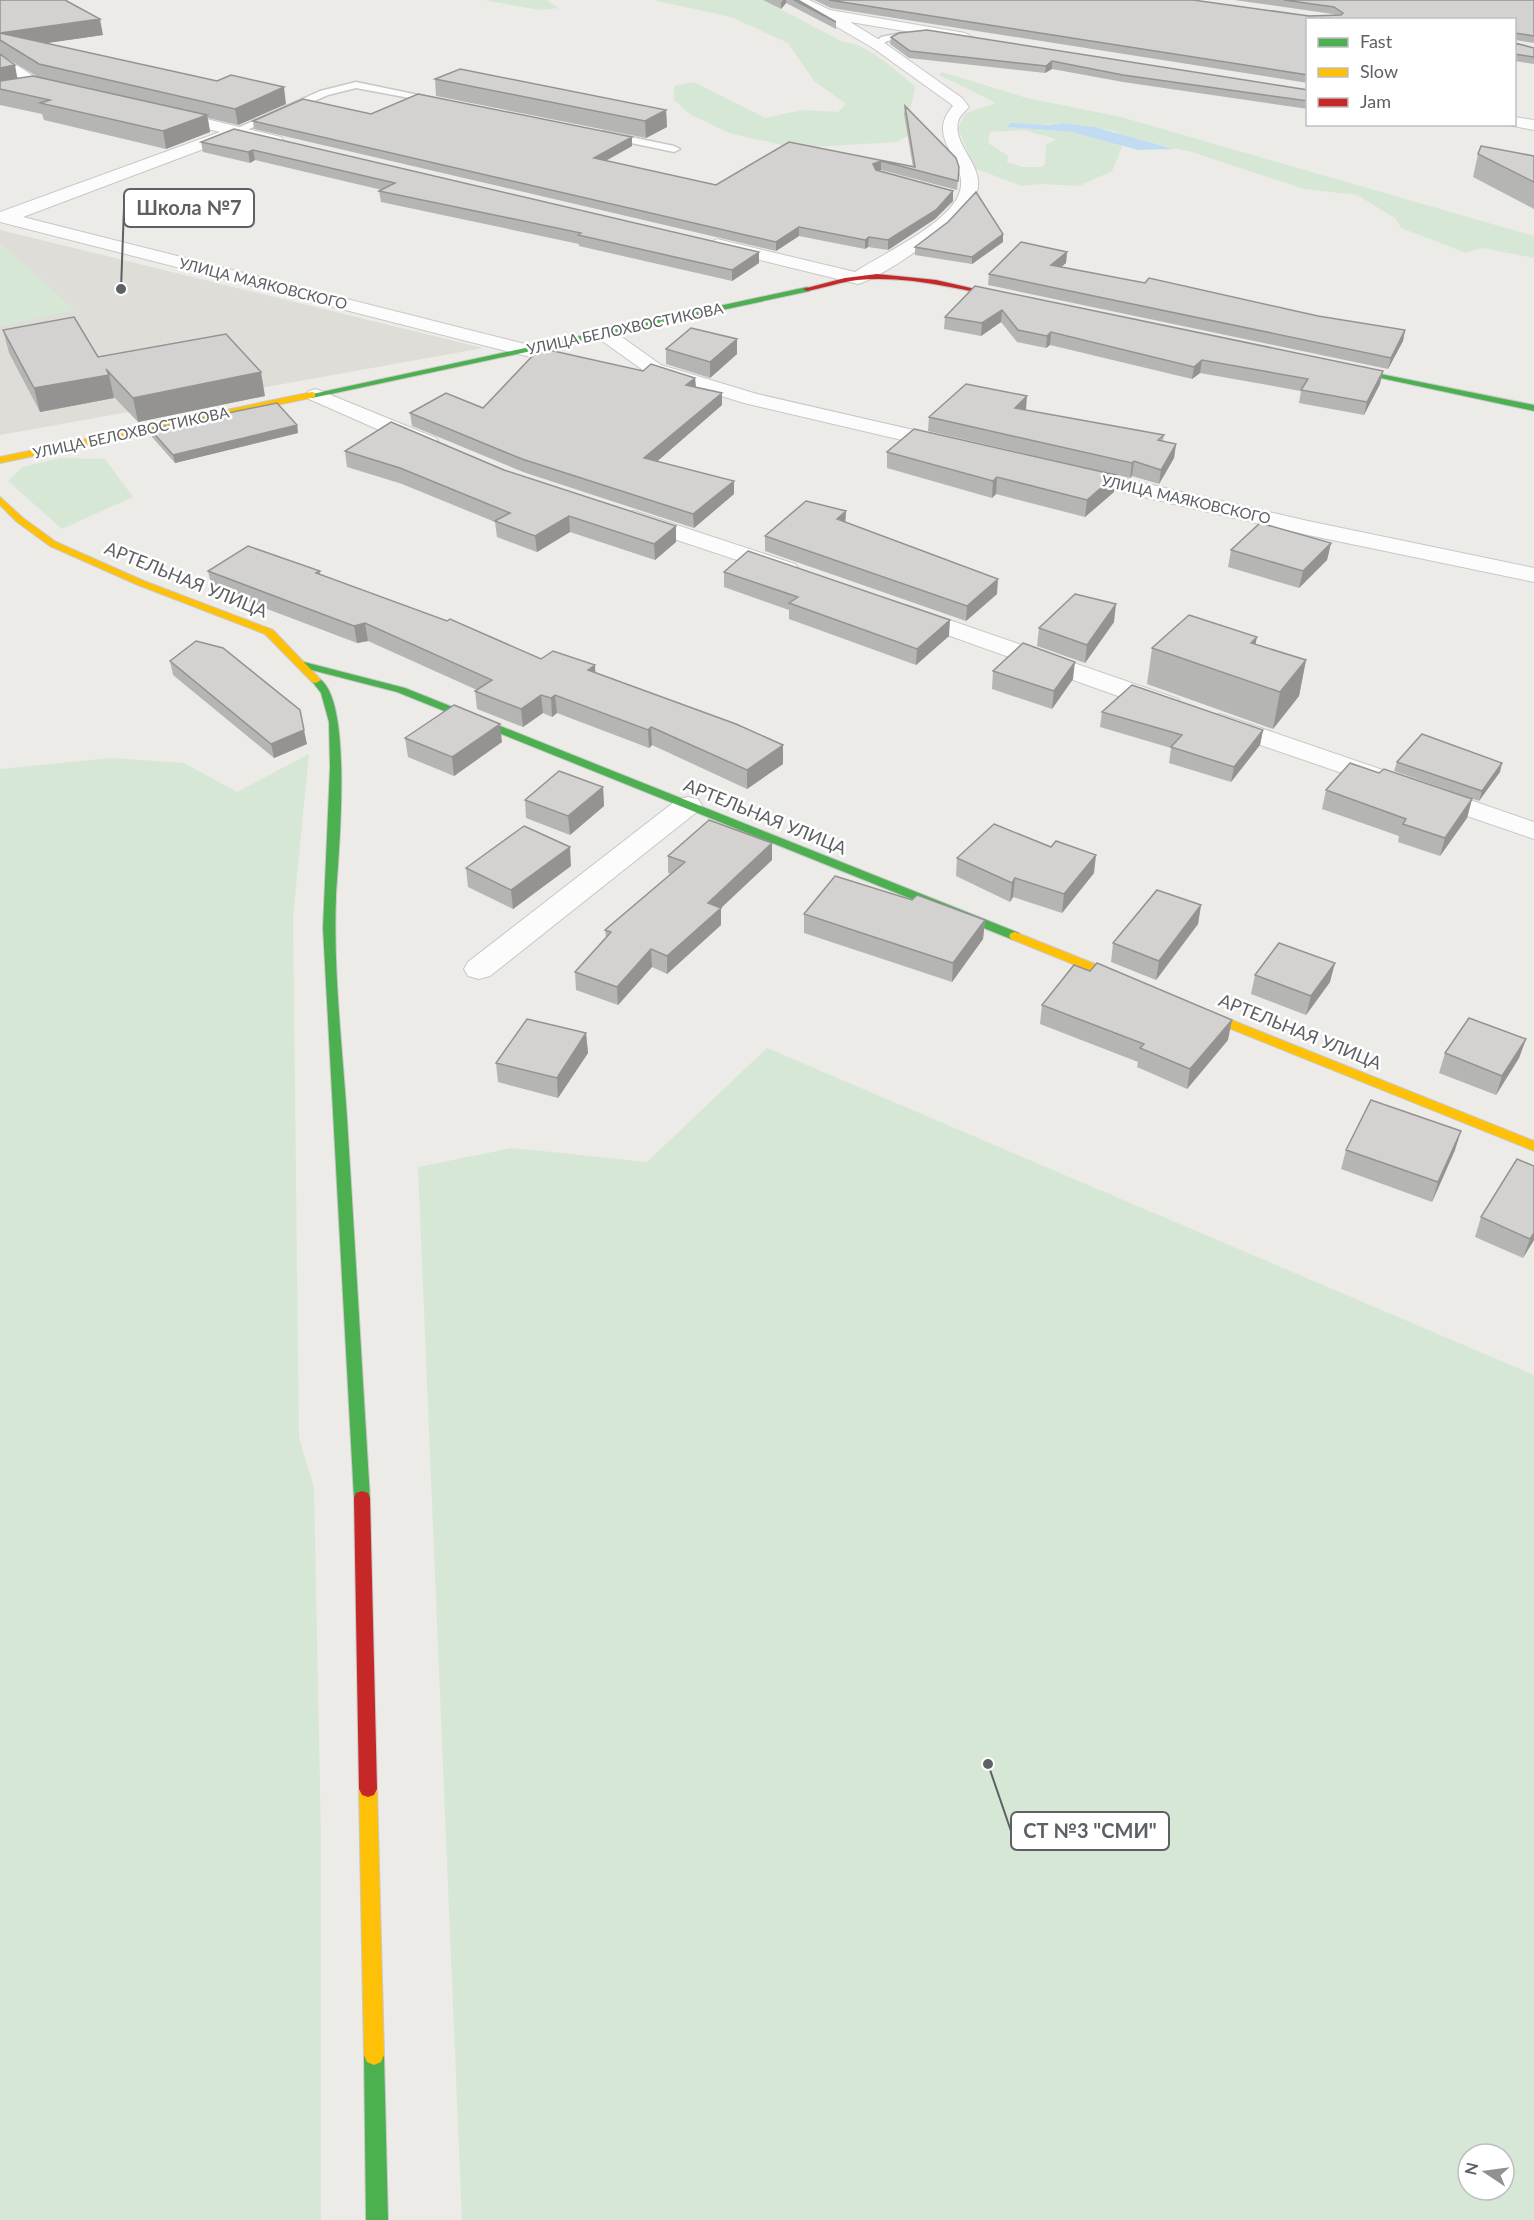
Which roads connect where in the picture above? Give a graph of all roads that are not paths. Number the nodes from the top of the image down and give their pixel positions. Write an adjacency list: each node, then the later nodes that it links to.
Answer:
1 (798, 0): 2 (street)
2 (826, 14): 3 (street); 5 (street, УЛИЦА БЕЛОХВОСТИКОВА)
3 (926, 32): 4 (street); 5 (lane)
4 (984, 40)
5 (878, 45): 20 (street, УЛИЦА БЕЛОХВОСТИКОВА)
6 (0, 58): 7 (street)
7 (37, 85): 8 (street); 9 (street)
8 (19, 88)
9 (84, 96)
10 (463, 105): 14 (lane)
11 (154, 112): 14 (street)
12 (1516, 122): 13 (street)
13 (1534, 125)
14 (236, 131): 16 (street); 18 (street)
15 (592, 132): 17 (lane)
16 (293, 144)
17 (674, 149)
18 (3, 218): 23 (street, УЛИЦА МАЯКОВСКОГО)
19 (696, 239): 20 (street)
20 (858, 278): 21 (street); 22 (street, УЛИЦА БЕЛОХВОСТИКОВА)
21 (1026, 301)
22 (605, 334): 23 (street, УЛИЦА БЕЛОХВОСТИКОВА); 27 (street)
23 (526, 350): 25 (street, УЛИЦА БЕЛОХВОСТИКОВА)
24 (1327, 364): 26 (street)
25 (316, 395): 28 (street); 29 (street, УЛИЦА БЕЛОХВОСТИКОВА)
26 (1534, 408)
27 (967, 449)
28 (448, 451)
29 (0, 460)
30 (1047, 467): 33 (street, УЛИЦА МАЯКОВСКОГО)
31 (0, 500): 36 (street, АРТЕЛЬНАЯ УЛИЦА)
32 (614, 512): 34 (street)
33 (1534, 575)
34 (812, 578)
35 (889, 606): 38 (street)
36 (304, 665): 37 (street, АРТЕЛЬНАЯ УЛИЦА); 43 (street)
37 (688, 805): 39 (street); 40 (street, АРТЕЛЬНАЯ УЛИЦА)
38 (1534, 831)
39 (479, 969)
40 (1144, 989)
41 (1178, 1002): 42 (street, АРТЕЛЬНАЯ УЛИЦА)
42 (1534, 1146)
43 (376, 2220)

